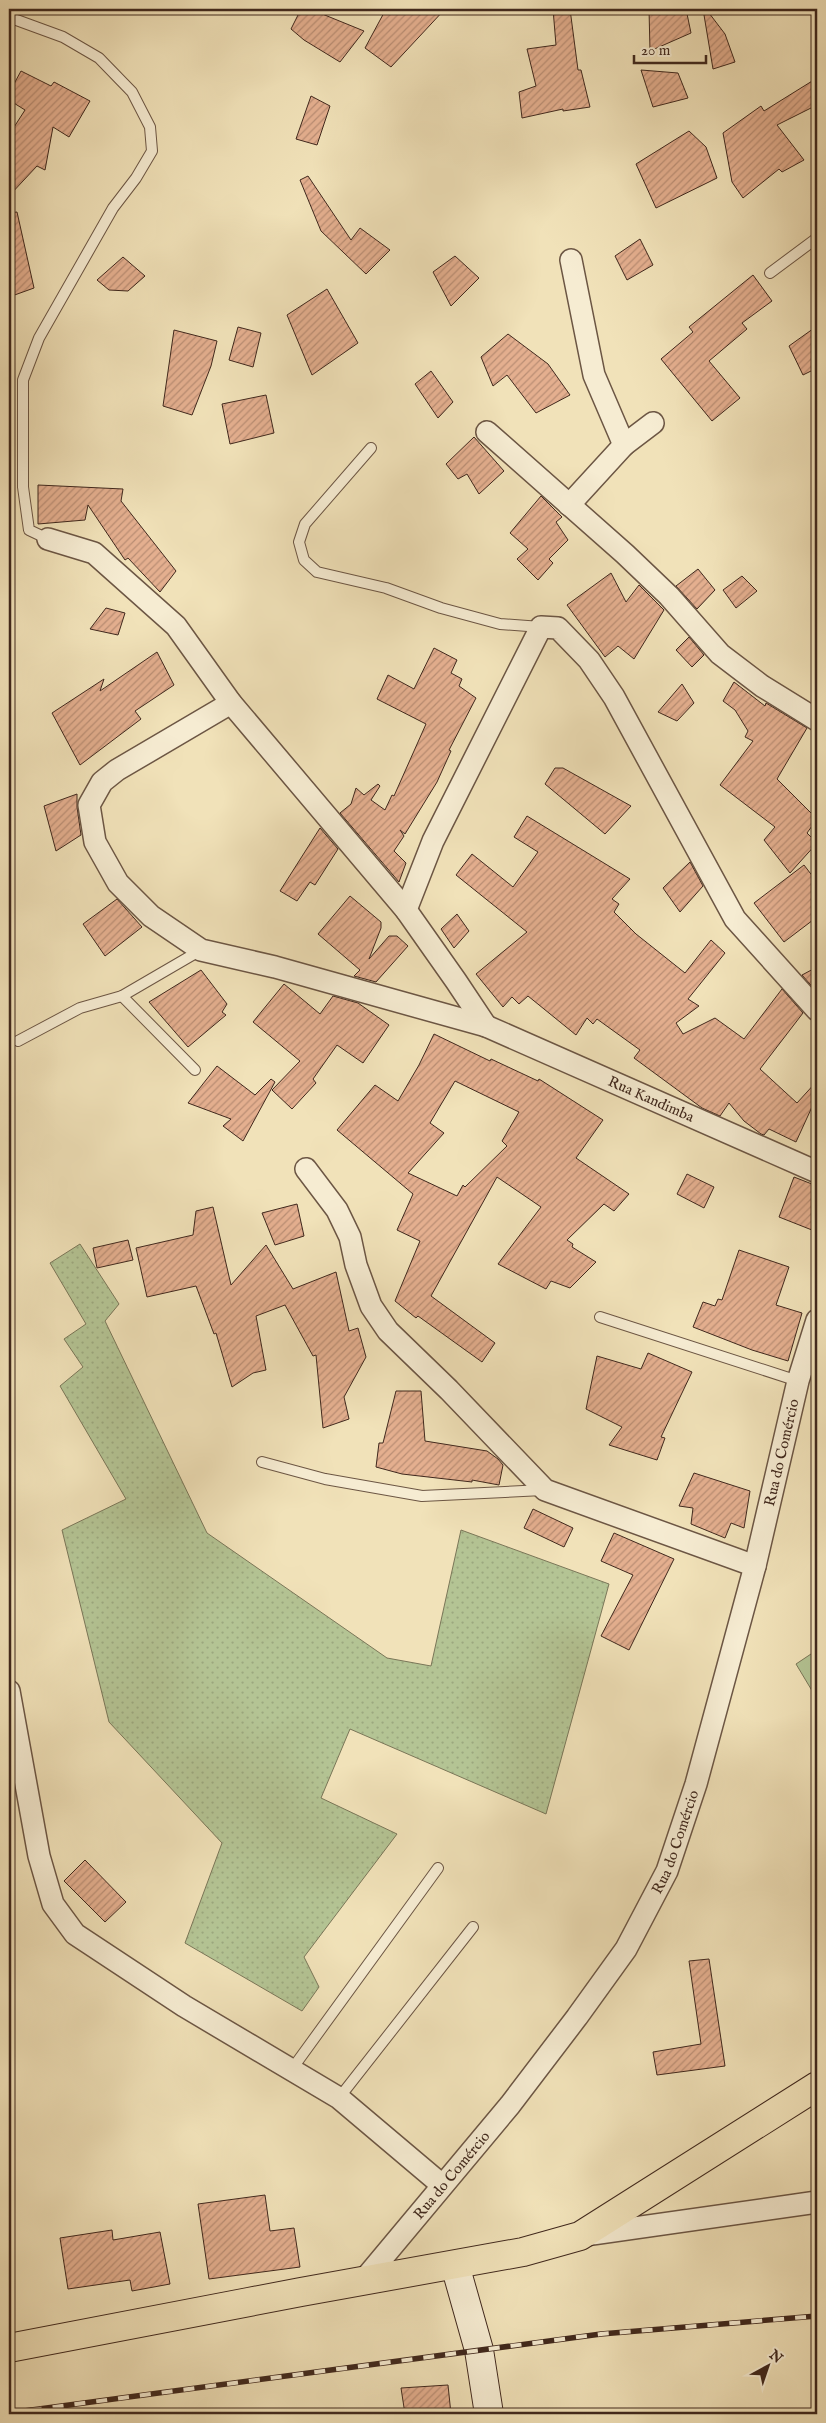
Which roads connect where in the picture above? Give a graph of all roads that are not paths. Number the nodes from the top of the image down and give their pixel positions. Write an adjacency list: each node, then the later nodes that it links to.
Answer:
1 (11, 18): 10 (lane)
2 (817, 238): 4 (lane)
3 (571, 260): 7 (street)
4 (770, 273)
5 (653, 423): 7 (street)
6 (487, 432): 9 (street)
7 (624, 445): 9 (street)
8 (371, 448): 11 (lane)
9 (569, 505): 13 (street)
10 (48, 539): 12 (street)
11 (541, 627): 14 (street); 17 (street)
12 (231, 703): 14 (street); 15 (street)
13 (817, 720)
14 (406, 910): 18 (street)
15 (201, 950): 16 (lane); 18 (street, Rua Kandimba)
16 (122, 996): 19 (lane); 20 (lane)
17 (817, 1010)
18 (486, 1026): 22 (street, Rua Kandimba)
19 (18, 1041)
20 (195, 1070)
21 (306, 1169): 27 (street)
22 (817, 1172)
23 (600, 1317): 25 (lane)
24 (817, 1320): 25 (street, Rua do Comércio)
25 (798, 1381): 28 (street, Rua do Comércio)
26 (262, 1462): 27 (lane)
27 (545, 1490): 28 (street)
28 (755, 1566): 35 (street, Rua do Comércio)
29 (9, 1691): 32 (street)
30 (438, 1868): 32 (lane)
31 (473, 1927): 34 (lane)
32 (292, 2068): 34 (street)
33 (817, 2086): 37 (main road)
34 (339, 2098): 35 (street)
35 (442, 2185): 39 (street, Rua do Comércio)
36 (817, 2202): 37 (street)
37 (580, 2236): 38 (main road)
38 (455, 2265): 39 (main road); 41 (street)
39 (363, 2281): 40 (main road)
40 (9, 2348)
41 (489, 2414)

